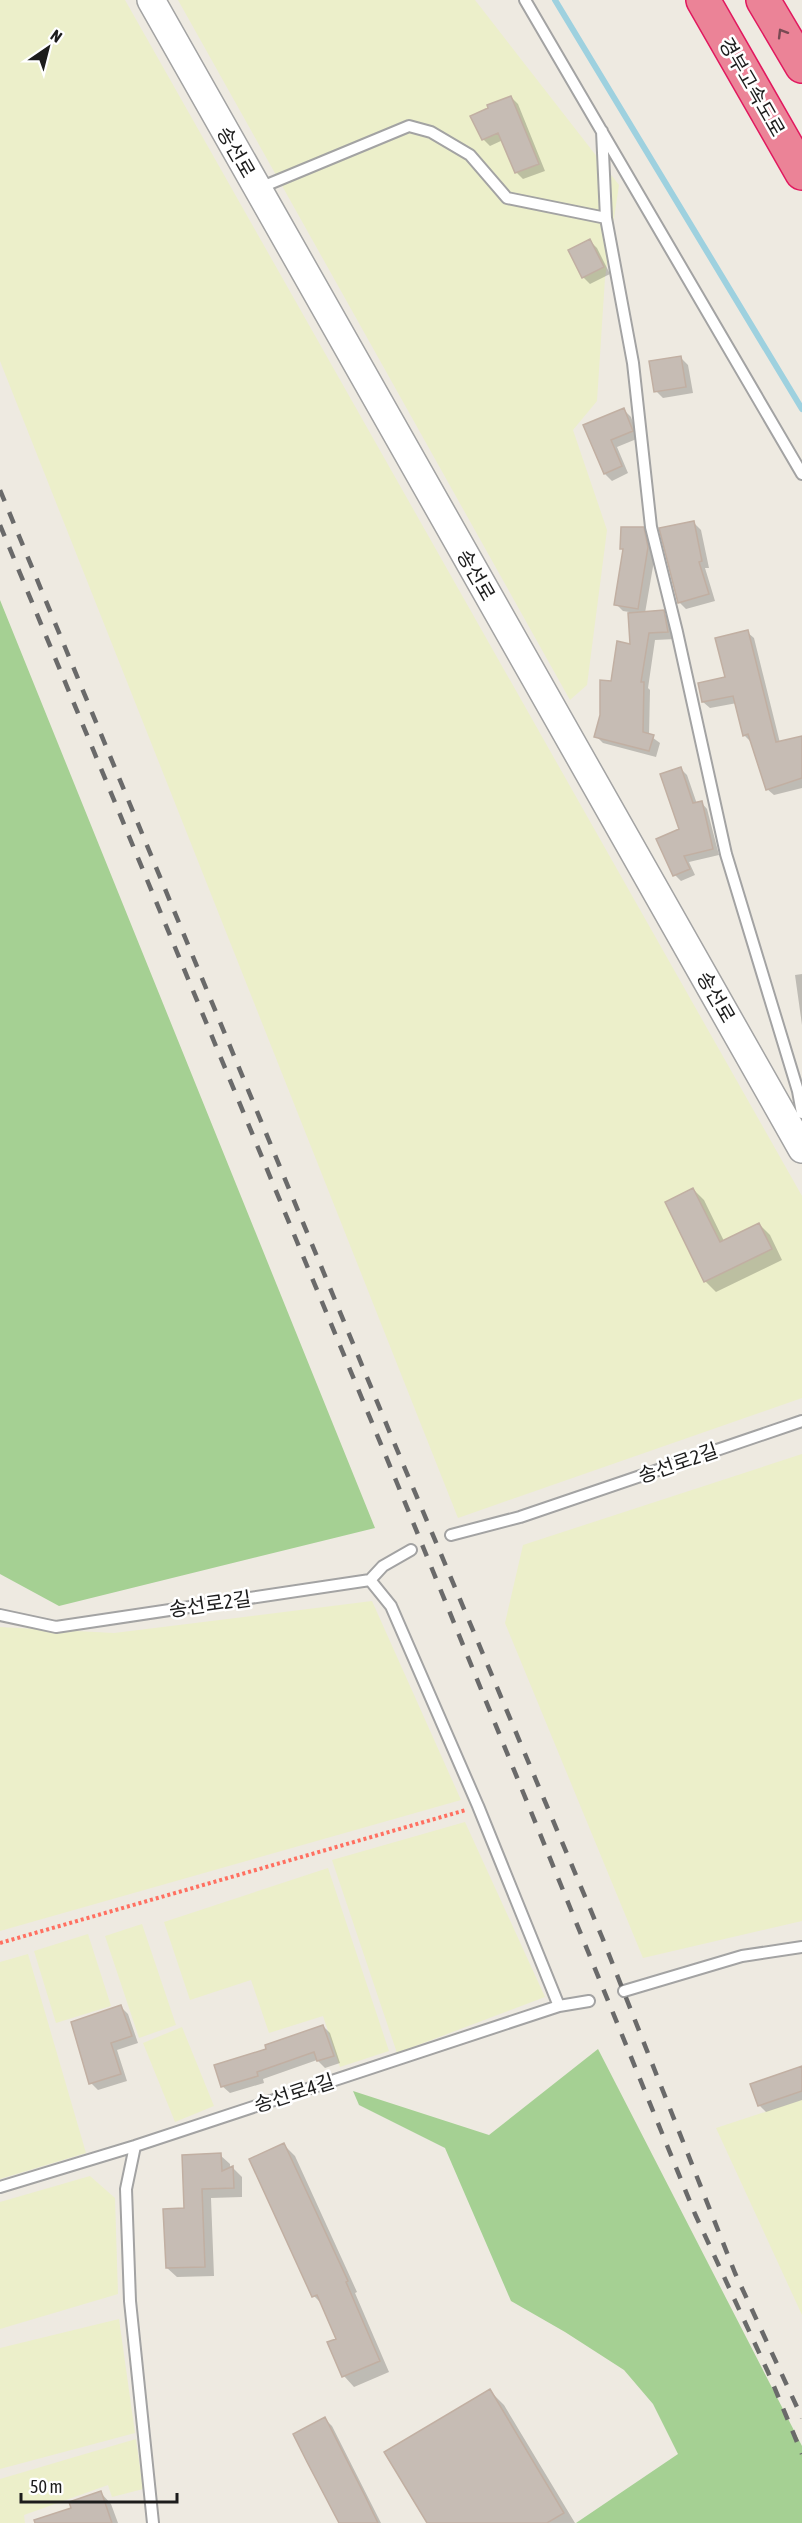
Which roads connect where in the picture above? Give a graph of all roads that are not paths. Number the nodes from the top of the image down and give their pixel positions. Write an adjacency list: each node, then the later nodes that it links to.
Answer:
1 (151, 0): 8 (street, 송선로)
2 (525, 0): 6 (lane)
3 (703, 0): 7 (highway, 경부고속도로)
4 (763, 0): 5 (highway, one-way to 4)
5 (802, 66)
6 (602, 131): 9 (lane); 10 (lane)
7 (802, 173)
8 (257, 189): 9 (lane); 12 (street, 송선로)
9 (606, 218): 11 (lane)
10 (802, 474)
11 (802, 1113)
12 (802, 1149)
13 (802, 1421): 14 (lane, 송선로2길)
14 (451, 1535)
15 (411, 1550): 16 (lane)
16 (370, 1580): 17 (lane, 송선로2길); 21 (lane)
17 (0, 1615)
18 (802, 1947): 19 (lane)
19 (624, 1992)
20 (589, 2001): 21 (lane, 송선로4길)
21 (559, 2006): 22 (lane, 송선로4길)
22 (135, 2146): 23 (lane, 송선로4길); 24 (lane)
23 (0, 2187)
24 (153, 2523)

